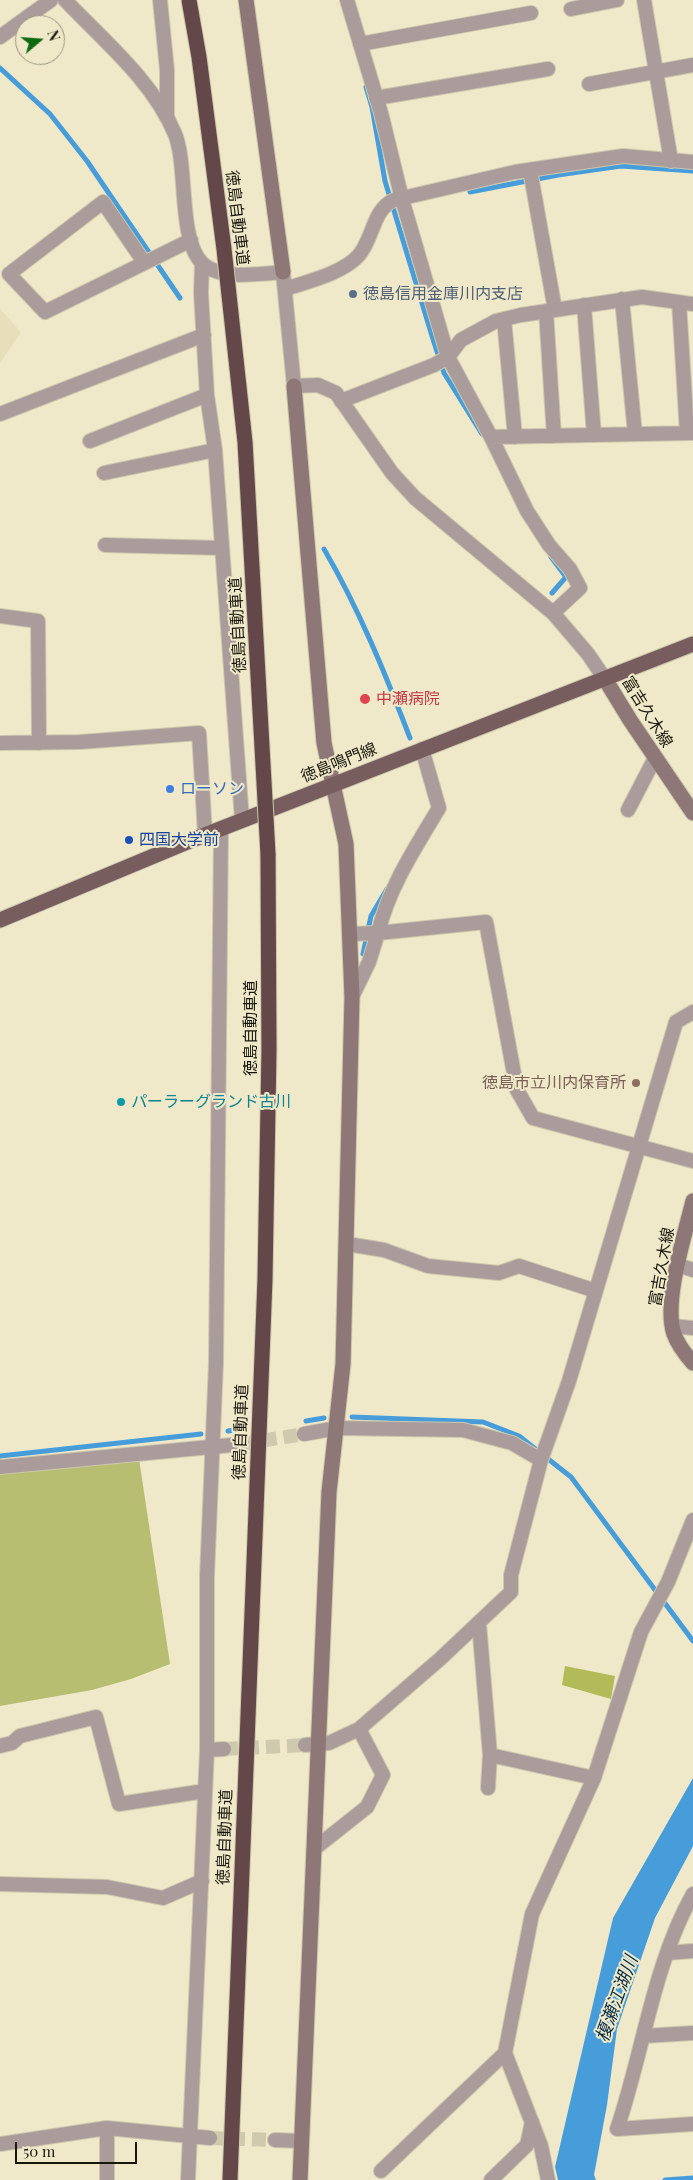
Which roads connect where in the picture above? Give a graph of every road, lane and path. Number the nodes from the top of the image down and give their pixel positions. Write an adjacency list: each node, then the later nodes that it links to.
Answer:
1 (51, 0): 11 (street)
2 (65, 0): 18 (street)
3 (160, 0): 18 (street)
4 (189, 0): 116 (highway, 徳島自動車道, bridge)
5 (246, 0): 26 (street)
6 (347, 0): 12 (street)
7 (617, 0): 9 (street)
8 (644, 0): 15 (street)
9 (571, 9)
10 (531, 13): 12 (street)
11 (0, 37)
12 (360, 44): 17 (street)
13 (693, 65): 15 (street)
14 (548, 69): 17 (street)
15 (657, 71): 16 (street); 19 (street)
16 (589, 84)
17 (376, 98): 22 (street)
18 (167, 116): 23 (street)
19 (671, 161): 20 (street); 21 (street)
20 (693, 162)
21 (530, 170): 22 (street); 32 (street)
22 (394, 201): 27 (street); 35 (street)
23 (191, 240): 24 (street); 25 (street)
24 (151, 258): 24 (street)
25 (202, 263): 26 (street); 34 (street)
26 (283, 272): 27 (street)
27 (285, 289): 36 (street)
28 (622, 300): 29 (street); 31 (street); 41 (street)
29 (679, 302): 30 (street); 40 (street)
30 (693, 304)
31 (584, 305): 32 (street); 42 (street)
32 (550, 310): 33 (street); 43 (street)
33 (504, 319): 35 (street); 45 (street)
34 (204, 335): 37 (street); 39 (street)
35 (442, 361): 38 (street); 44 (street)
36 (294, 386): 38 (street); 59 (street)
37 (208, 395): 46 (street); 47 (street)
38 (341, 401): 51 (street)
39 (0, 414)
40 (690, 433): 41 (street)
41 (635, 434): 42 (street)
42 (594, 435): 43 (street)
43 (554, 436): 45 (street)
44 (491, 437): 45 (street); 51 (street)
45 (515, 437)
46 (90, 441)
47 (215, 450): 48 (street); 50 (street)
48 (104, 473)
49 (106, 545): 50 (street)
50 (222, 548): 62 (street)
51 (553, 613): 54 (street)
52 (0, 616): 56 (street)
53 (693, 644): 54 (main road, 徳島鳴門線)
54 (606, 679): 57 (main road, 徳島鳴門線); 58 (street, 富吉久木線)
55 (0, 743): 56 (street)
56 (39, 743): 64 (street)
57 (422, 749): 59 (main road, 徳島鳴門線); 66 (street)
58 (655, 758): 60 (street); 61 (street, 富吉久木線)
59 (332, 785): 62 (main road, 徳島鳴門線); 66 (street)
60 (628, 810)
61 (693, 813)
62 (242, 820): 63 (main road, 徳島鳴門線)
63 (221, 828): 64 (main road, 徳島鳴門線); 82 (street)
64 (205, 834): 65 (main road, 徳島鳴門線)
65 (0, 920)
66 (366, 933): 67 (street); 67 (street); 69 (street)
67 (352, 997): 72 (street)
68 (693, 1012): 69 (street)
69 (639, 1147): 70 (street); 75 (street)
70 (693, 1161)
71 (693, 1201): 73 (street, 富吉久木線)
72 (348, 1244): 75 (street); 79 (street)
73 (678, 1265): 74 (street); 76 (street, 富吉久木線)
74 (693, 1270)
75 (596, 1291): 83 (street)
76 (672, 1326): 77 (street); 78 (street, 富吉久木線)
77 (693, 1328)
78 (693, 1363)
79 (337, 1428): 80 (street); 83 (street); 88 (street)
80 (304, 1434)
81 (242, 1444): 82 (street)
82 (212, 1446): 84 (street); 91 (street)
83 (543, 1455): 86 (street)
84 (0, 1467)
85 (693, 1520): 93 (street)
86 (478, 1623): 87 (street); 92 (street)
87 (359, 1729): 88 (street); 96 (street)
88 (312, 1744): 96 (street)
89 (0, 1746): 95 (street)
90 (224, 1749): 91 (street)
91 (207, 1750): 95 (street)
92 (490, 1755): 93 (street); 94 (street)
93 (594, 1778): 104 (street)
94 (488, 1788)
95 (205, 1791): 97 (street)
96 (314, 1849): 111 (street)
97 (202, 1881): 98 (street); 108 (street)
98 (0, 1884)
99 (693, 1894): 101 (street)
100 (693, 1951): 101 (street)
101 (667, 1953): 103 (street)
102 (693, 2033): 103 (street)
103 (644, 2036): 106 (street)
104 (505, 2053): 105 (street); 113 (street)
105 (532, 2122): 118 (street); 119 (street)
106 (693, 2124)
107 (107, 2128): 108 (street); 112 (street); 114 (street)
108 (190, 2137): 109 (street); 115 (street)
109 (210, 2138)
110 (275, 2140): 111 (street)
111 (301, 2141): 117 (street)
112 (0, 2144)
113 (382, 2171)
114 (107, 2180)
115 (188, 2180)
116 (230, 2180)
117 (300, 2180)
118 (490, 2180)
119 (548, 2180)

